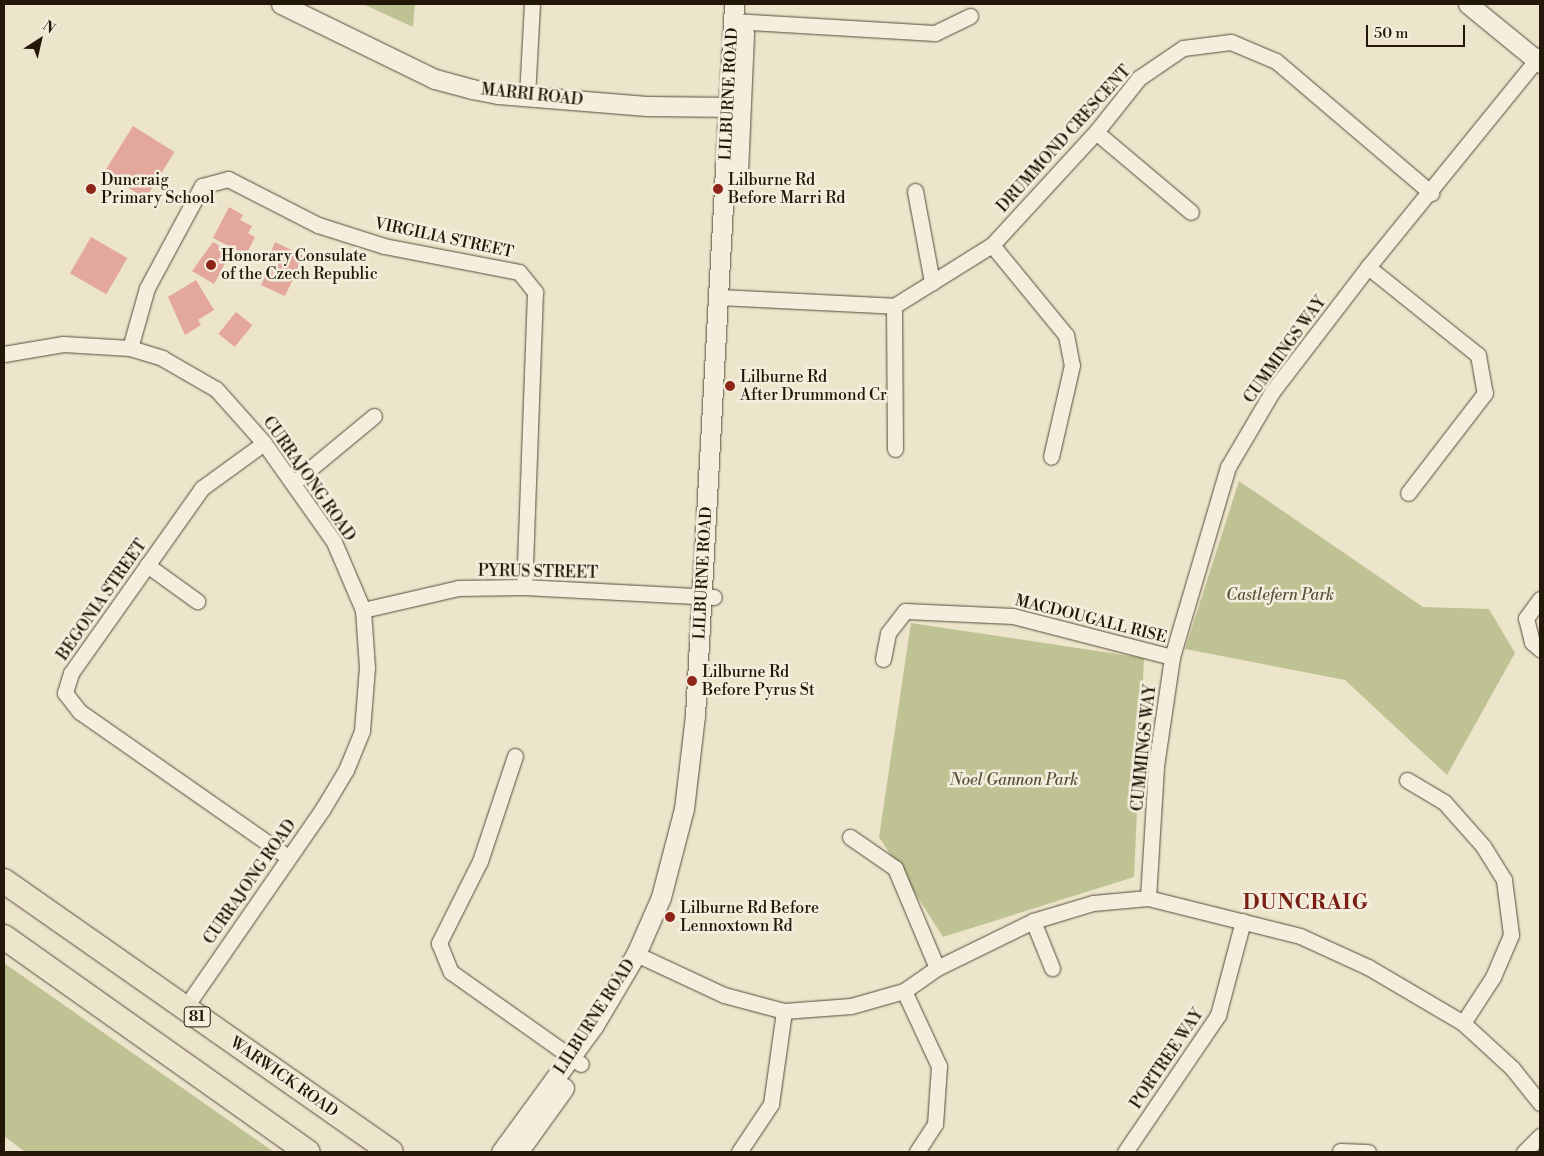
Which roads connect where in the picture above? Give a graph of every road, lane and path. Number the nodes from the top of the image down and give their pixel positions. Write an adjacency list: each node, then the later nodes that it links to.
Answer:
1 (280, 4): 8 (street, MARRI ROAD)
2 (532, 4): 8 (street)
3 (1468, 4): 7 (street)
4 (1486, 4): 7 (street)
5 (739, 13): 6 (street); 9 (street, LILBURNE ROAD)
6 (970, 16)
7 (1539, 57): 12 (street, CUMMINGS WAY)
8 (528, 96): 9 (street, MARRI ROAD)
9 (734, 107): 17 (street, LILBURNE ROAD)
10 (1096, 132): 12 (street, DRUMMOND CRESCENT); 13 (street); 14 (street, DRUMMOND CRESCENT)
11 (915, 191): 16 (street)
12 (1430, 193): 15 (street, CUMMINGS WAY)
13 (1191, 212)
14 (992, 245): 16 (street, DRUMMOND CRESCENT); 24 (street)
15 (1368, 267): 26 (street); 34 (street, CUMMINGS WAY)
16 (932, 282): 18 (street, DRUMMOND CRESCENT)
17 (725, 298): 18 (street); 29 (street, LILBURNE ROAD)
18 (894, 306): 23 (street)
19 (130, 348): 20 (street, CURRAJONG ROAD); 22 (street, CURRAJONG ROAD); 28 (street, VIRGILIA STREET)
20 (4, 354)
21 (374, 416): 25 (street)
22 (264, 443): 25 (street, CURRAJONG ROAD); 27 (street, BEGONIA STREET)
23 (895, 449)
24 (1051, 457)
25 (293, 483): 32 (street, CURRAJONG ROAD)
26 (1408, 493)
27 (147, 565): 31 (street); 39 (street, BEGONIA STREET)
28 (524, 587): 29 (street, PYRUS STREET); 32 (street, PYRUS STREET)
29 (708, 597): 45 (street, LILBURNE ROAD)
30 (1540, 599): 33 (street)
31 (196, 601)
32 (363, 610): 39 (street, CURRAJONG ROAD)
33 (1540, 649)
34 (1172, 657): 35 (street, MACDOUGALL RISE); 41 (street, CUMMINGS WAY)
35 (883, 659)
36 (515, 756): 52 (street)
37 (1407, 780): 51 (street)
38 (850, 837): 46 (street)
39 (288, 857): 49 (street, CURRAJONG ROAD)
40 (4, 881): 49 (main road, WARWICK ROAD / 81)
41 (1148, 898): 42 (street); 43 (street)
42 (1034, 921): 46 (street); 47 (street)
43 (1243, 921): 51 (street); 63 (street, PORTREE WAY)
44 (4, 937): 56 (main road)
45 (641, 957): 50 (street); 52 (street, LILBURNE ROAD)
46 (937, 968): 48 (street)
47 (1052, 968)
48 (904, 991): 50 (street); 62 (street)
49 (185, 1008): 54 (main road, WARWICK ROAD / 81)
50 (784, 1011): 61 (street)
51 (1463, 1023): 53 (street)
52 (576, 1060): 59 (street, LILBURNE ROAD); 60 (street, LILBURNE ROAD)
53 (1540, 1103)
54 (326, 1106): 57 (main road, WARWICK ROAD / 81); 58 (main road)
55 (1540, 1136): 66 (street)
56 (308, 1152)
57 (391, 1152)
58 (408, 1152)
59 (501, 1152)
60 (518, 1152)
61 (739, 1152)
62 (917, 1152)
63 (1125, 1152)
64 (1340, 1152): 65 (street)
65 (1368, 1152)
66 (1524, 1152)

